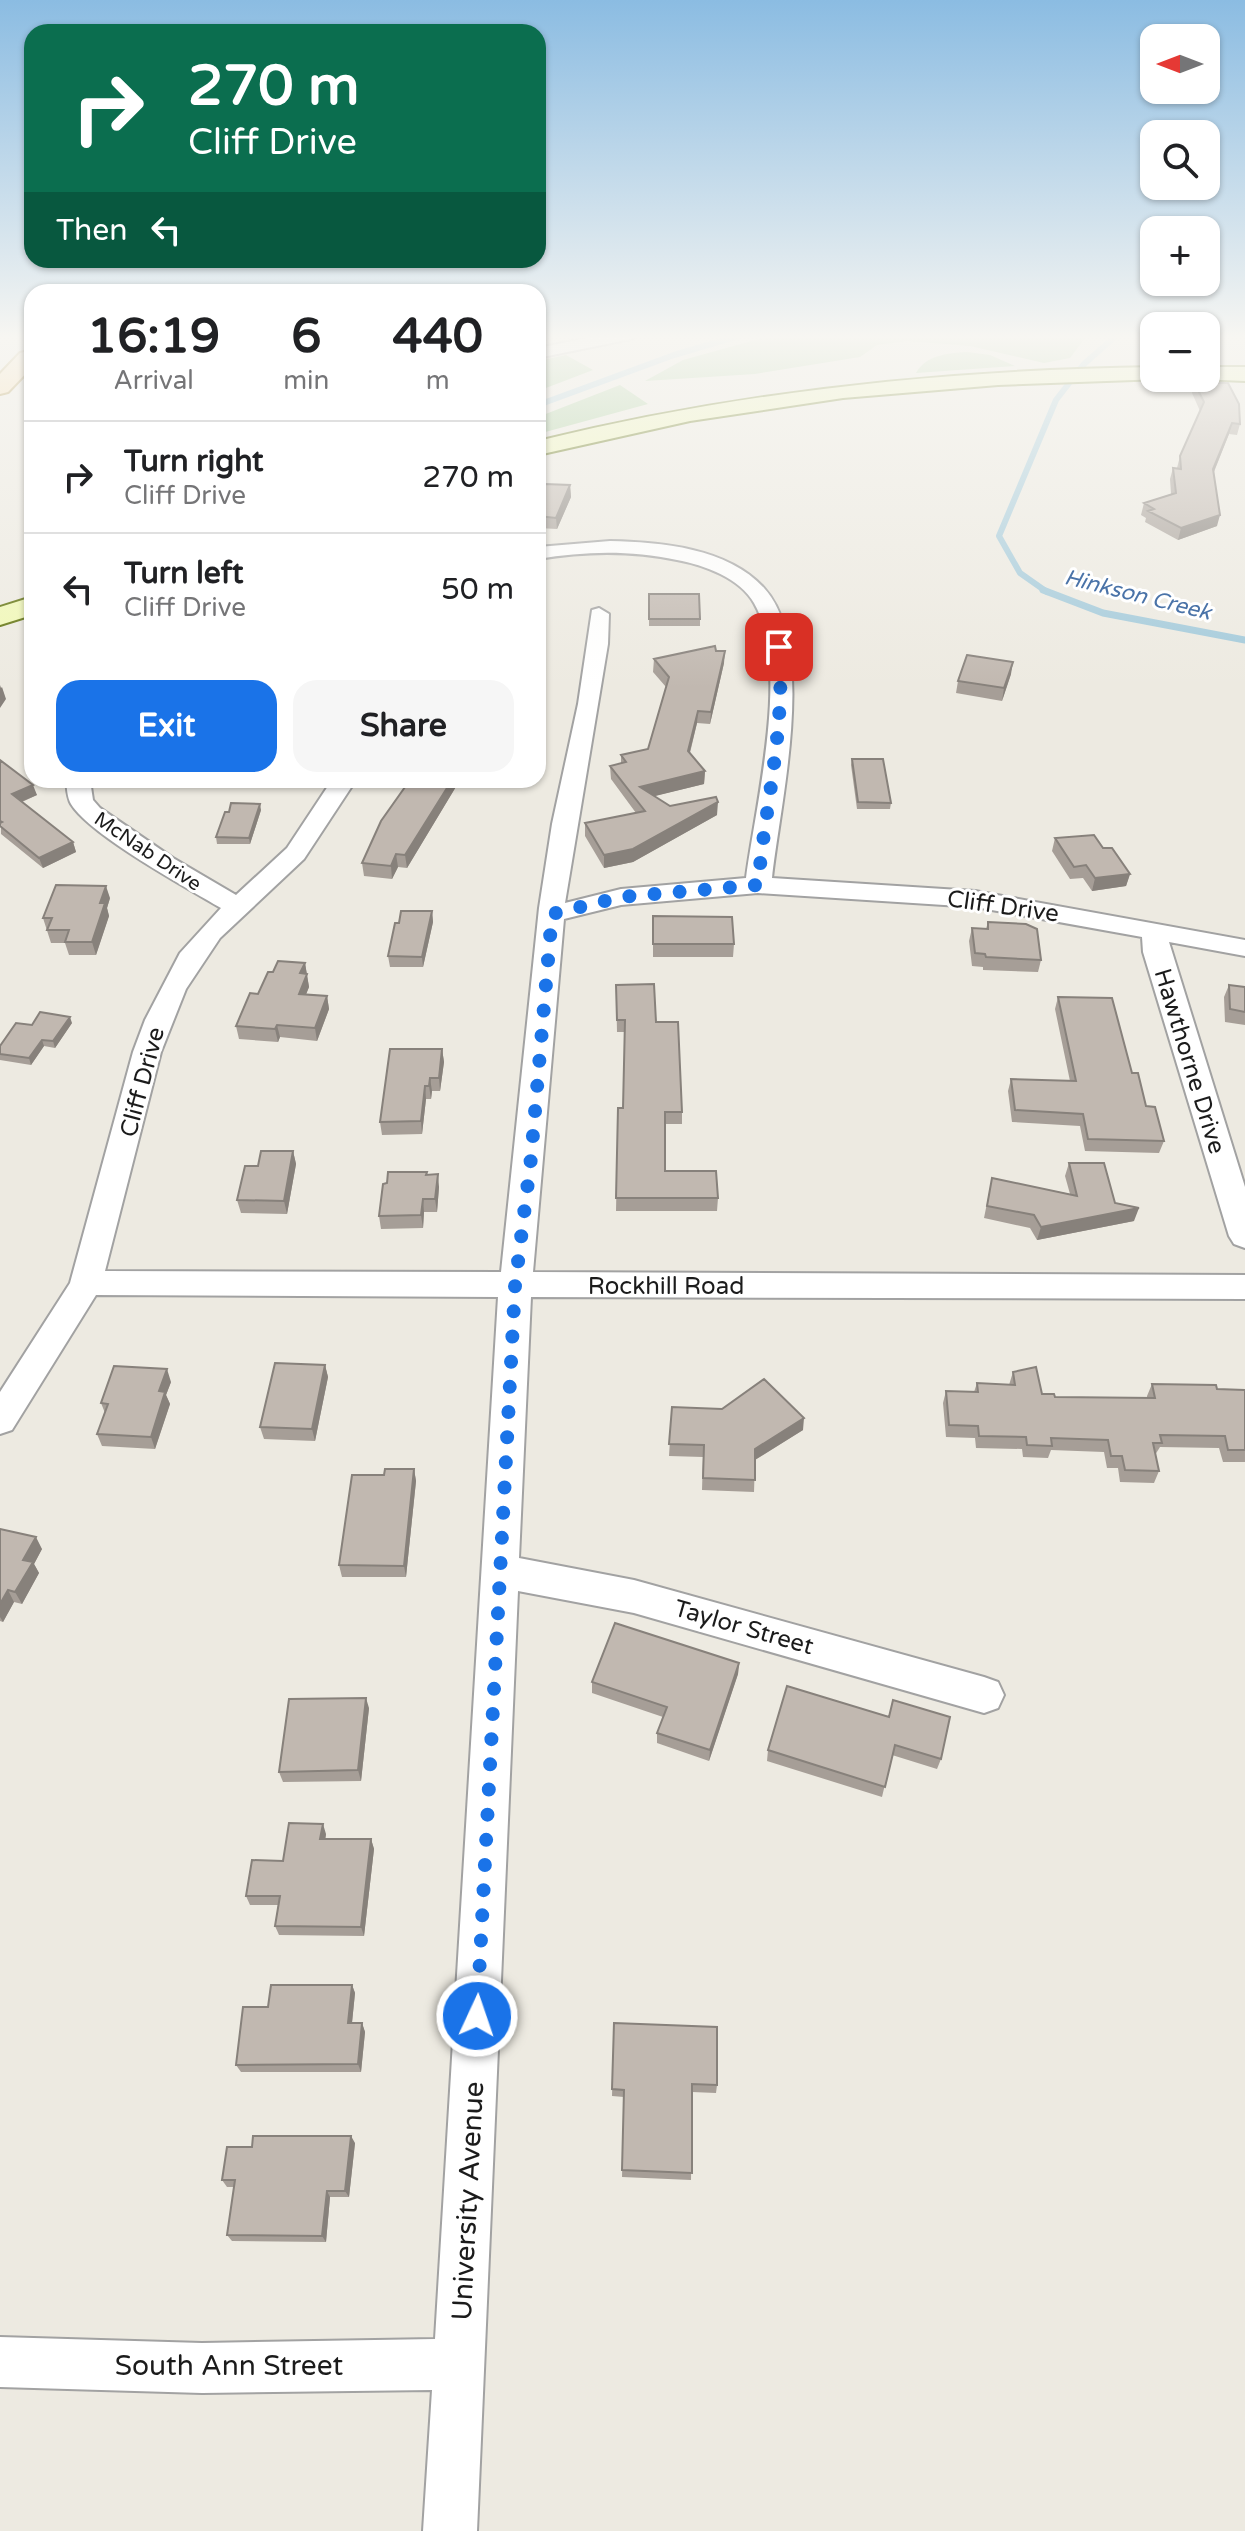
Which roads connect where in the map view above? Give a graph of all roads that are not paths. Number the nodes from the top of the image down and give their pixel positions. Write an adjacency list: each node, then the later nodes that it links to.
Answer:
1 (546, 552): 7 (street)
2 (24, 608): 4 (main road)
3 (599, 614): 9 (street, University Avenue)
4 (0, 616)
5 (79, 788): 8 (street, McNab Drive)
6 (339, 788): 8 (street, Cliff Drive)
7 (758, 885): 9 (street, Cliff Drive); 10 (street, Cliff Drive)
8 (238, 907): 13 (street, Cliff Drive)
9 (552, 914): 14 (street, University Avenue)
10 (1155, 932): 11 (street, Cliff Drive); 12 (street, Hawthorne Drive)
11 (1245, 948)
12 (1245, 1236)
13 (86, 1283): 14 (street, Rockhill Road); 16 (street, Cliff Drive)
14 (515, 1286): 15 (street, Rockhill Road); 17 (street, University Avenue)
15 (1245, 1287)
16 (0, 1420)
17 (502, 1573): 18 (street, Taylor Street); 20 (street, University Avenue)
18 (984, 1695)
19 (0, 2362): 20 (street, South Ann Street)
20 (458, 2364): 21 (street, University Avenue)
21 (450, 2531)

